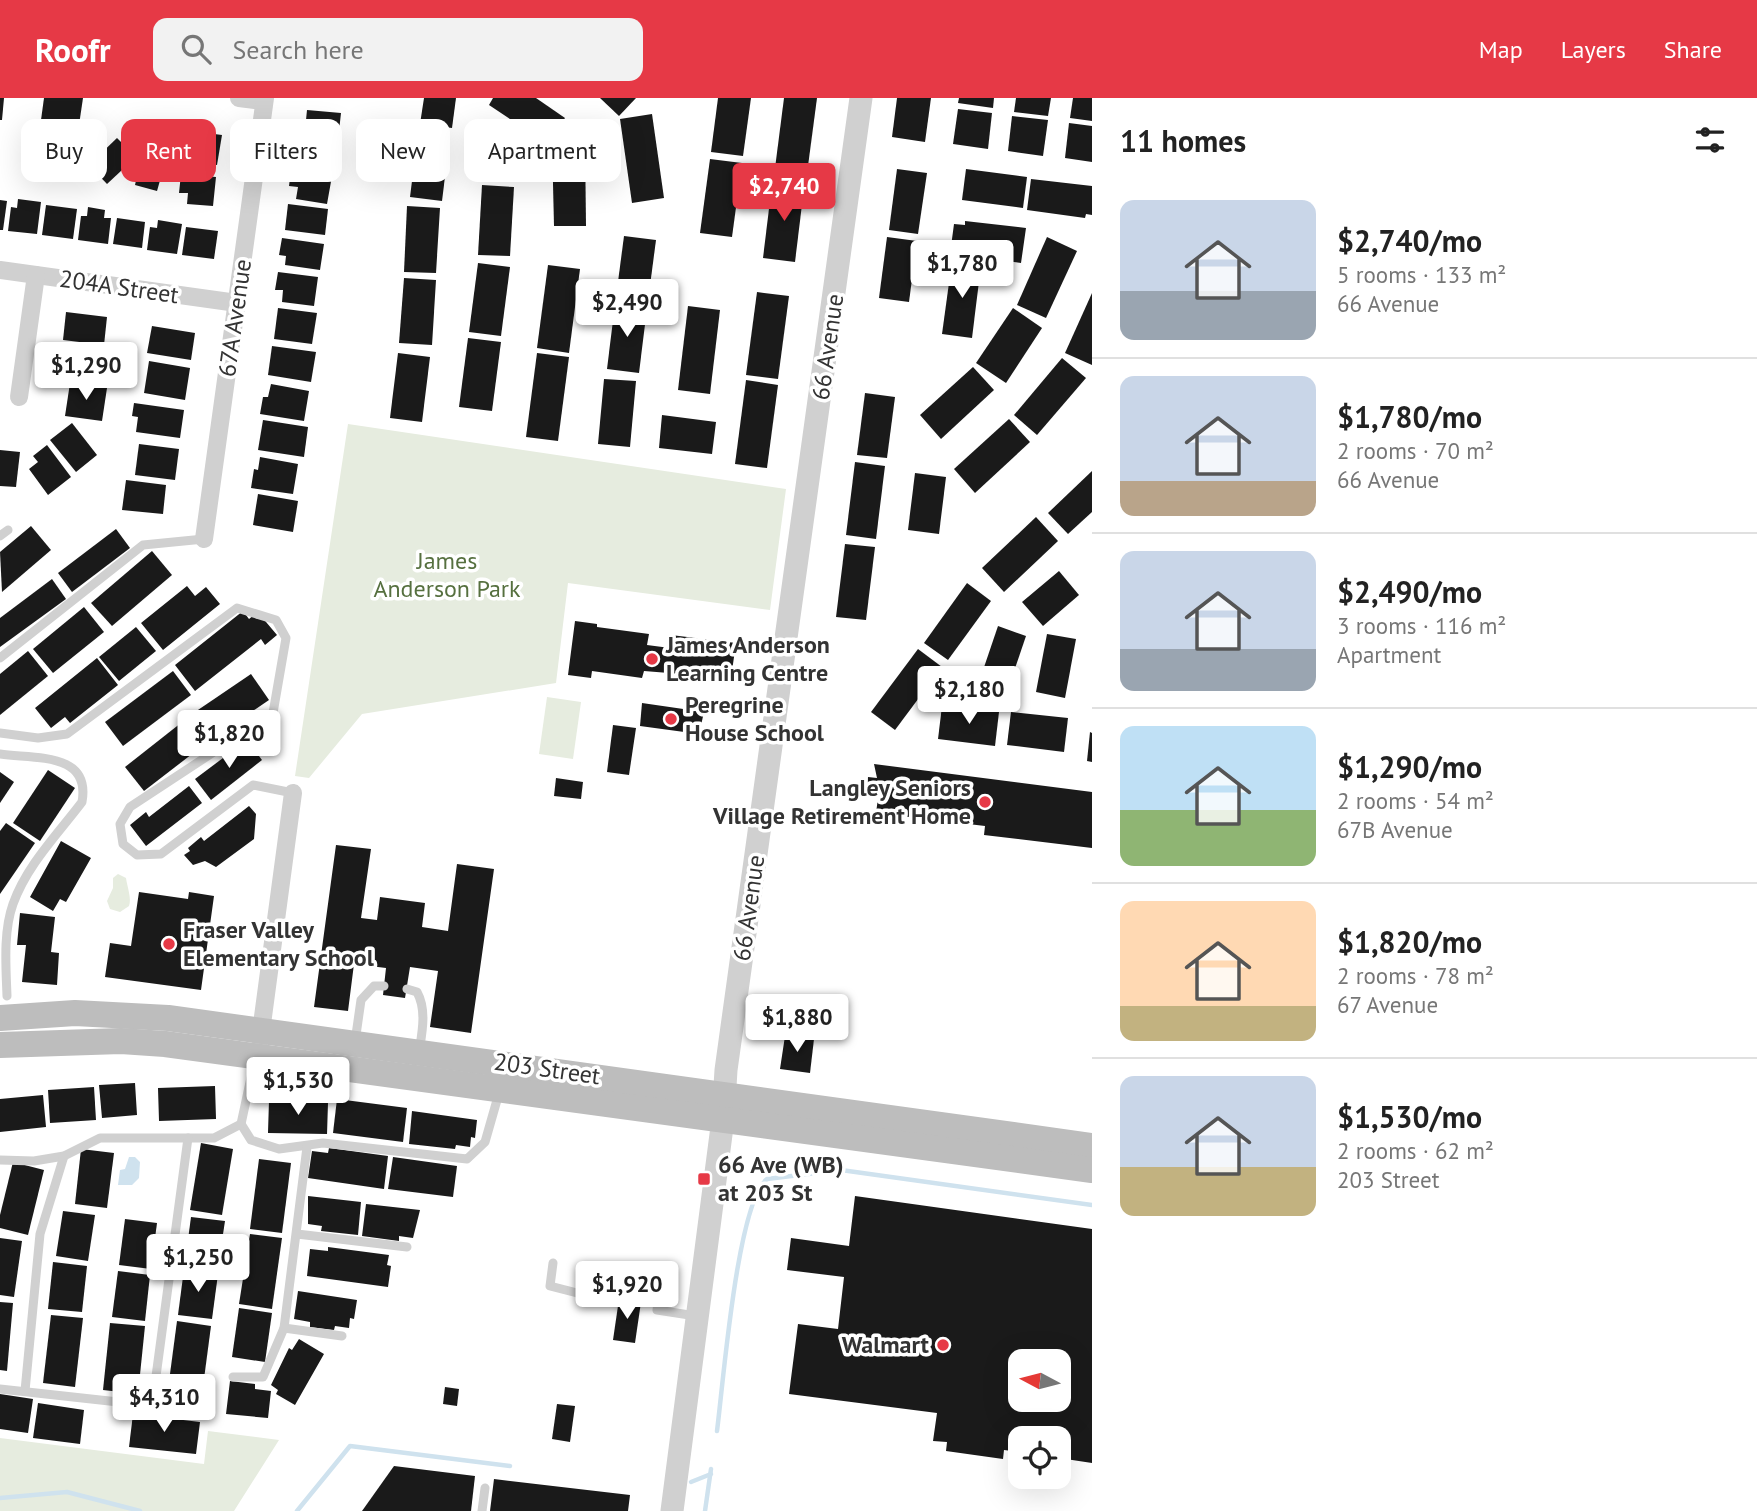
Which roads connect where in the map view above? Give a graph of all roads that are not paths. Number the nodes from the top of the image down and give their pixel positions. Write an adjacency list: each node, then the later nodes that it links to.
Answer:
1 (239, 98): 3 (street)
2 (861, 98): 25 (street, 66 Avenue)
3 (264, 99): 6 (street, 67A Avenue)
4 (0, 270): 5 (street, 204A Street)
5 (36, 275): 6 (street, 204A Street); 7 (street)
6 (237, 303): 10 (street, 67A Avenue)
7 (19, 397)
8 (8, 530): 9 (lane)
9 (0, 536)
10 (204, 539): 11 (lane)
11 (0, 658)
12 (0, 733): 14 (lane)
13 (0, 754): 17 (lane)
14 (293, 793): 18 (street)
15 (384, 986): 19 (lane)
16 (407, 989): 21 (lane)
17 (4, 1007): 18 (main road, 203 Street)
18 (262, 1031): 19 (main road, 203 Street); 22 (street)
19 (355, 1043): 21 (main road, 203 Street)
20 (0, 1045): 22 (main road, 203 Street)
21 (419, 1052): 23 (main road, 203 Street)
22 (256, 1058): 24 (main road, 203 Street); 26 (lane)
23 (526, 1066): 24 (lane); 25 (main road, 203 Street)
24 (499, 1089): 25 (main road, 203 Street); 29 (lane)
25 (724, 1107): 28 (main road, 203 Street); 32 (main road, 203 Street); 36 (street, 66 Avenue)
26 (241, 1124): 27 (lane); 29 (lane)
27 (188, 1138): 30 (lane); 42 (lane)
28 (1092, 1146)
29 (307, 1147): 33 (lane)
30 (64, 1156): 31 (lane); 41 (lane)
31 (0, 1160)
32 (1092, 1170)
33 (297, 1234): 34 (lane); 37 (lane)
34 (407, 1247)
35 (554, 1263): 36 (lane)
36 (698, 1316): 46 (street, 66 Avenue)
37 (284, 1328): 38 (lane); 39 (lane)
38 (342, 1336)
39 (233, 1377)
40 (0, 1389): 41 (lane)
41 (25, 1391): 42 (lane)
42 (152, 1406): 43 (lane)
43 (191, 1410)
44 (485, 1488): 45 (lane)
45 (482, 1511)
46 (672, 1511)

